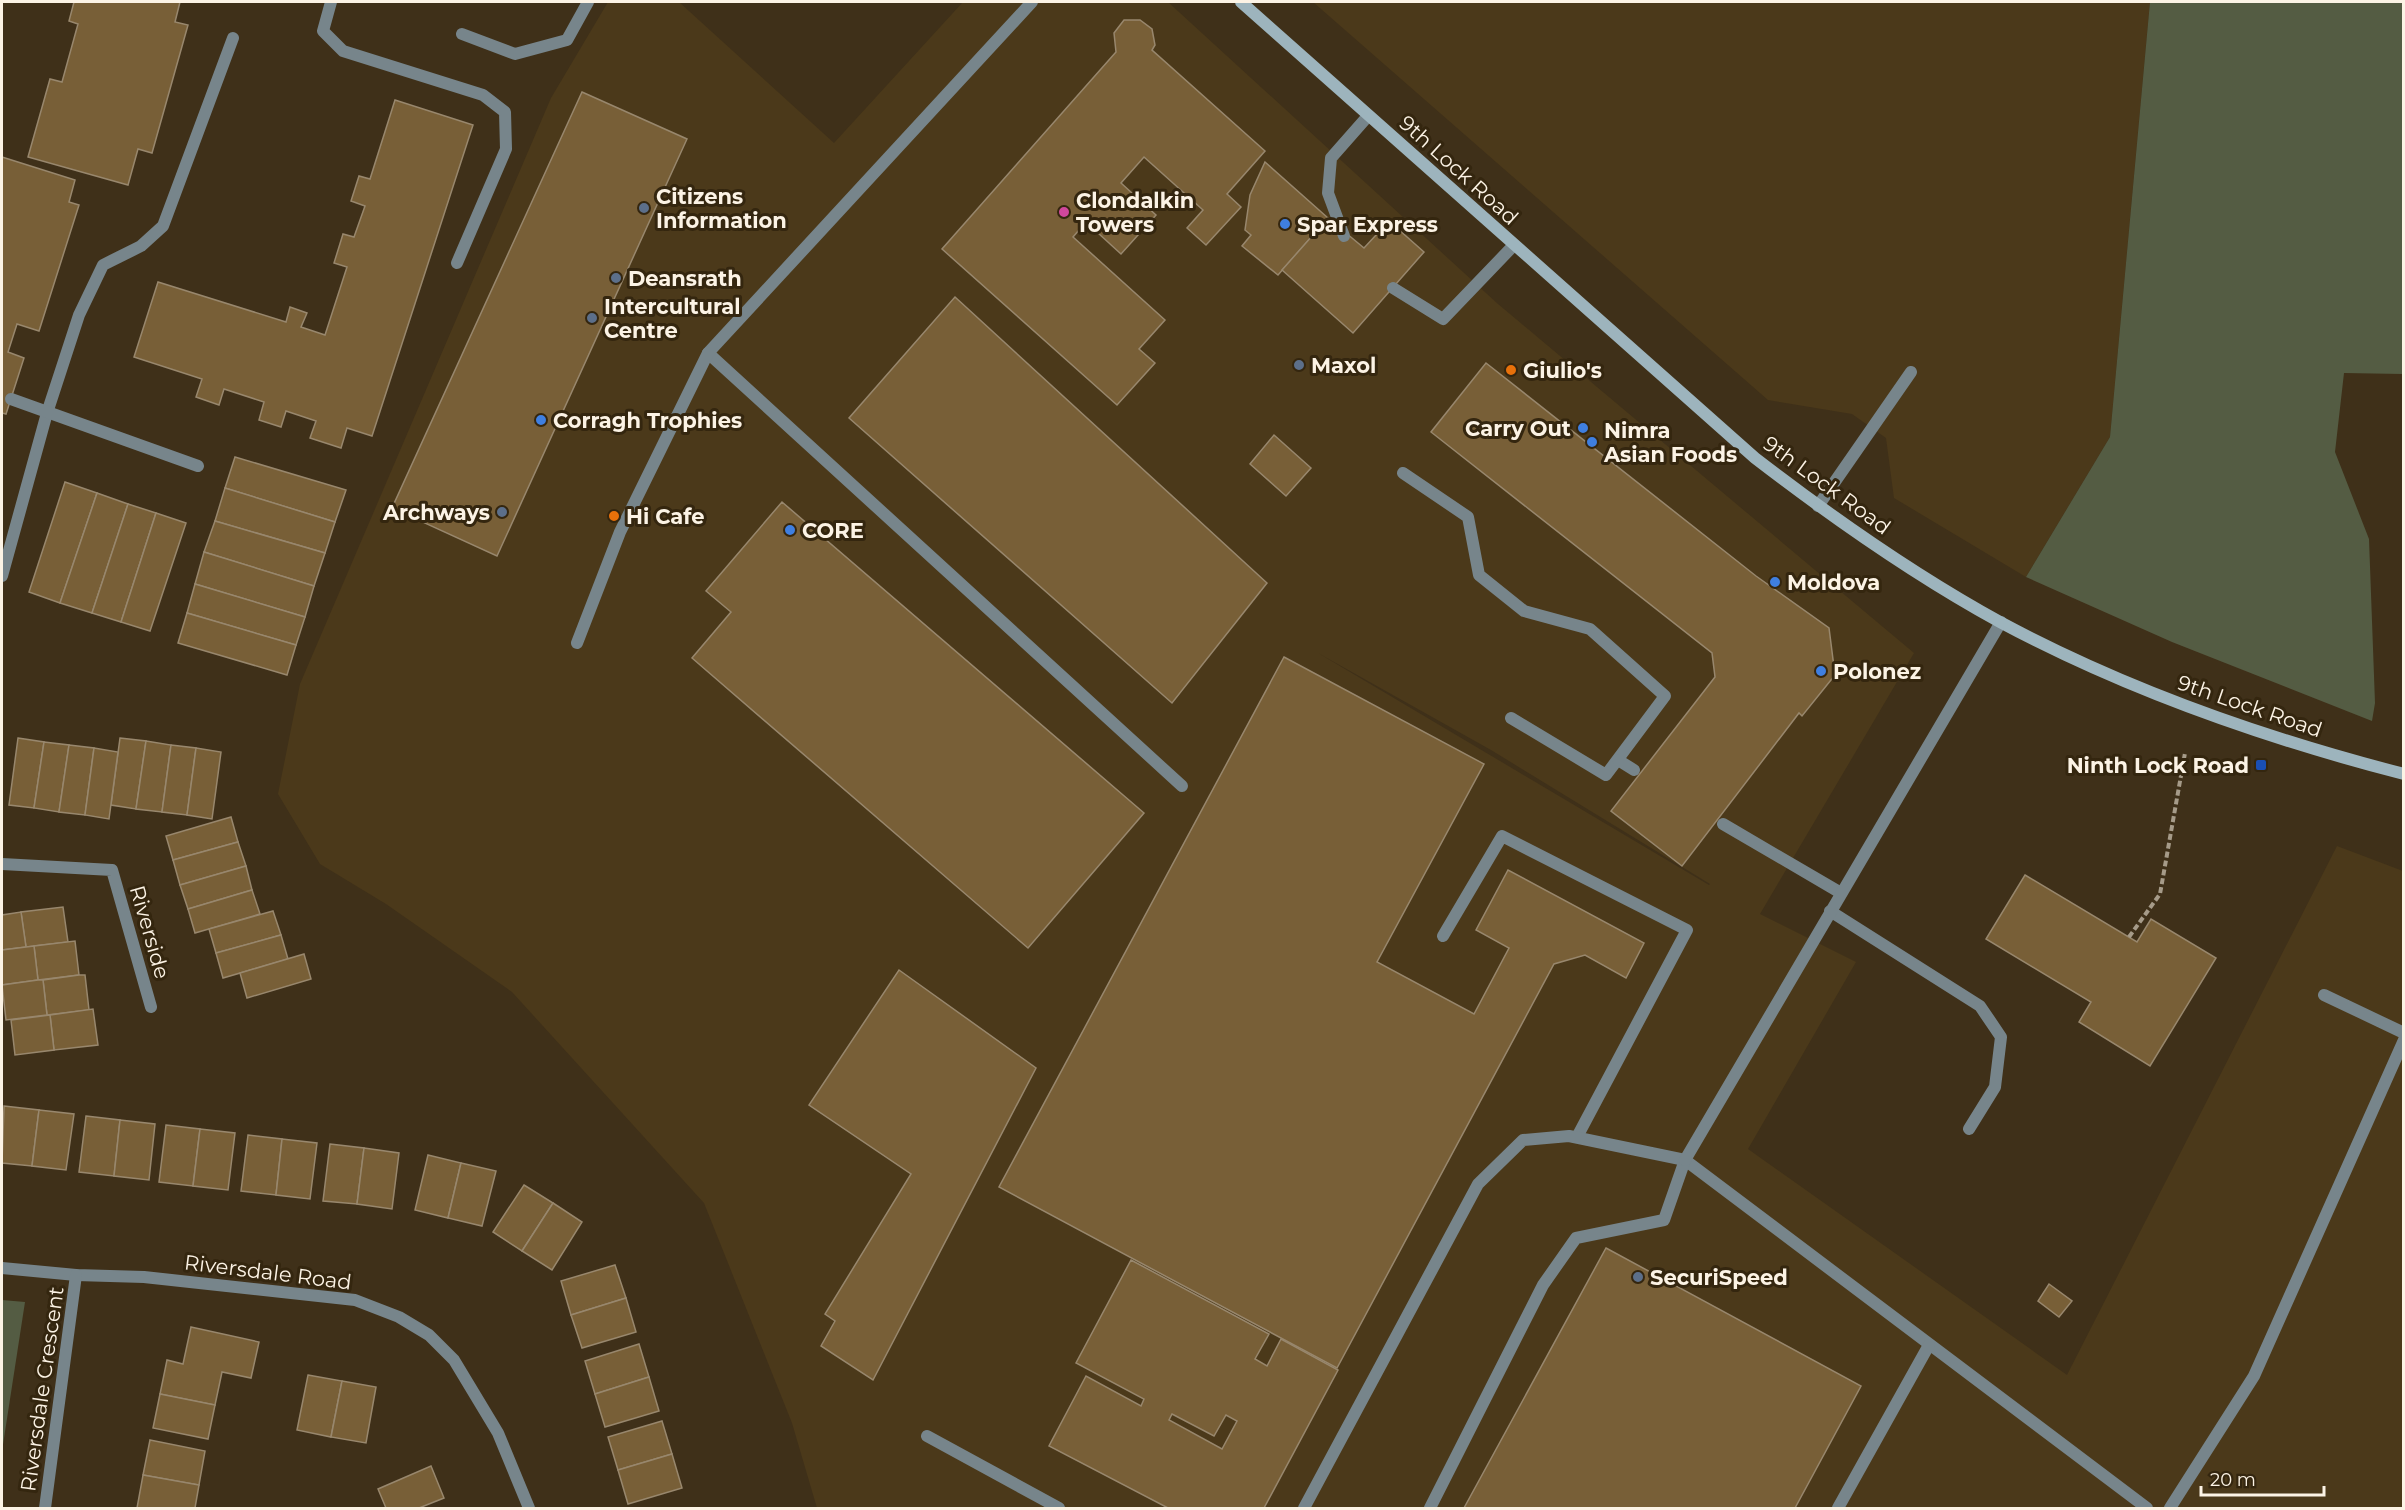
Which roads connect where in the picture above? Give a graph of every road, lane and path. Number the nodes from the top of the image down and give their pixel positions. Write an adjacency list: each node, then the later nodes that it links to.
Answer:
1 (331, 2): 10 (street)
2 (588, 2): 5 (street)
3 (1032, 2): 12 (street)
4 (1241, 2): 7 (street, 9th Lock Road)
5 (462, 34)
6 (233, 38): 15 (street)
7 (1368, 116): 8 (street); 9 (street, 9th Lock Road)
8 (1344, 236)
9 (1514, 245): 11 (street); 18 (street, 9th Lock Road)
10 (457, 263)
11 (1393, 288)
12 (708, 353): 21 (street); 27 (street)
13 (1911, 372): 18 (street)
14 (11, 399): 15 (street)
15 (47, 413): 16 (street); 19 (street)
16 (198, 466)
17 (1403, 474): 24 (street)
18 (1818, 506): 20 (street, 9th Lock Road)
19 (2, 576)
20 (2001, 622): 26 (street, 9th Lock Road); 30 (street)
21 (577, 643)
22 (1511, 718): 24 (street)
23 (2185, 753): 33 (path)
24 (1618, 760): 25 (street)
25 (1634, 770)
26 (2403, 774)
27 (1182, 786)
28 (1723, 824): 30 (street)
29 (2, 864): 35 (street, Riverside)
30 (1841, 893): 31 (street)
31 (1830, 911): 38 (street); 40 (street)
32 (1443, 936): 39 (street)
33 (2128, 937)
34 (2324, 995): 36 (street)
35 (151, 1007)
36 (2403, 1033)
37 (2403, 1040): 52 (street)
38 (1969, 1129)
39 (1577, 1137): 40 (street); 48 (street)
40 (1684, 1160): 43 (street); 49 (street)
41 (2, 1268): 42 (street, Riversdale Road)
42 (76, 1275): 45 (street, Riversdale Crescent); 46 (street, Riversdale Road)
43 (1929, 1344): 50 (street); 51 (street)
44 (927, 1436): 47 (street)
45 (45, 1509)
46 (529, 1509)
47 (1059, 1509)
48 (1304, 1509)
49 (1430, 1509)
50 (1838, 1509)
51 (2146, 1509)
52 (2170, 1509)

